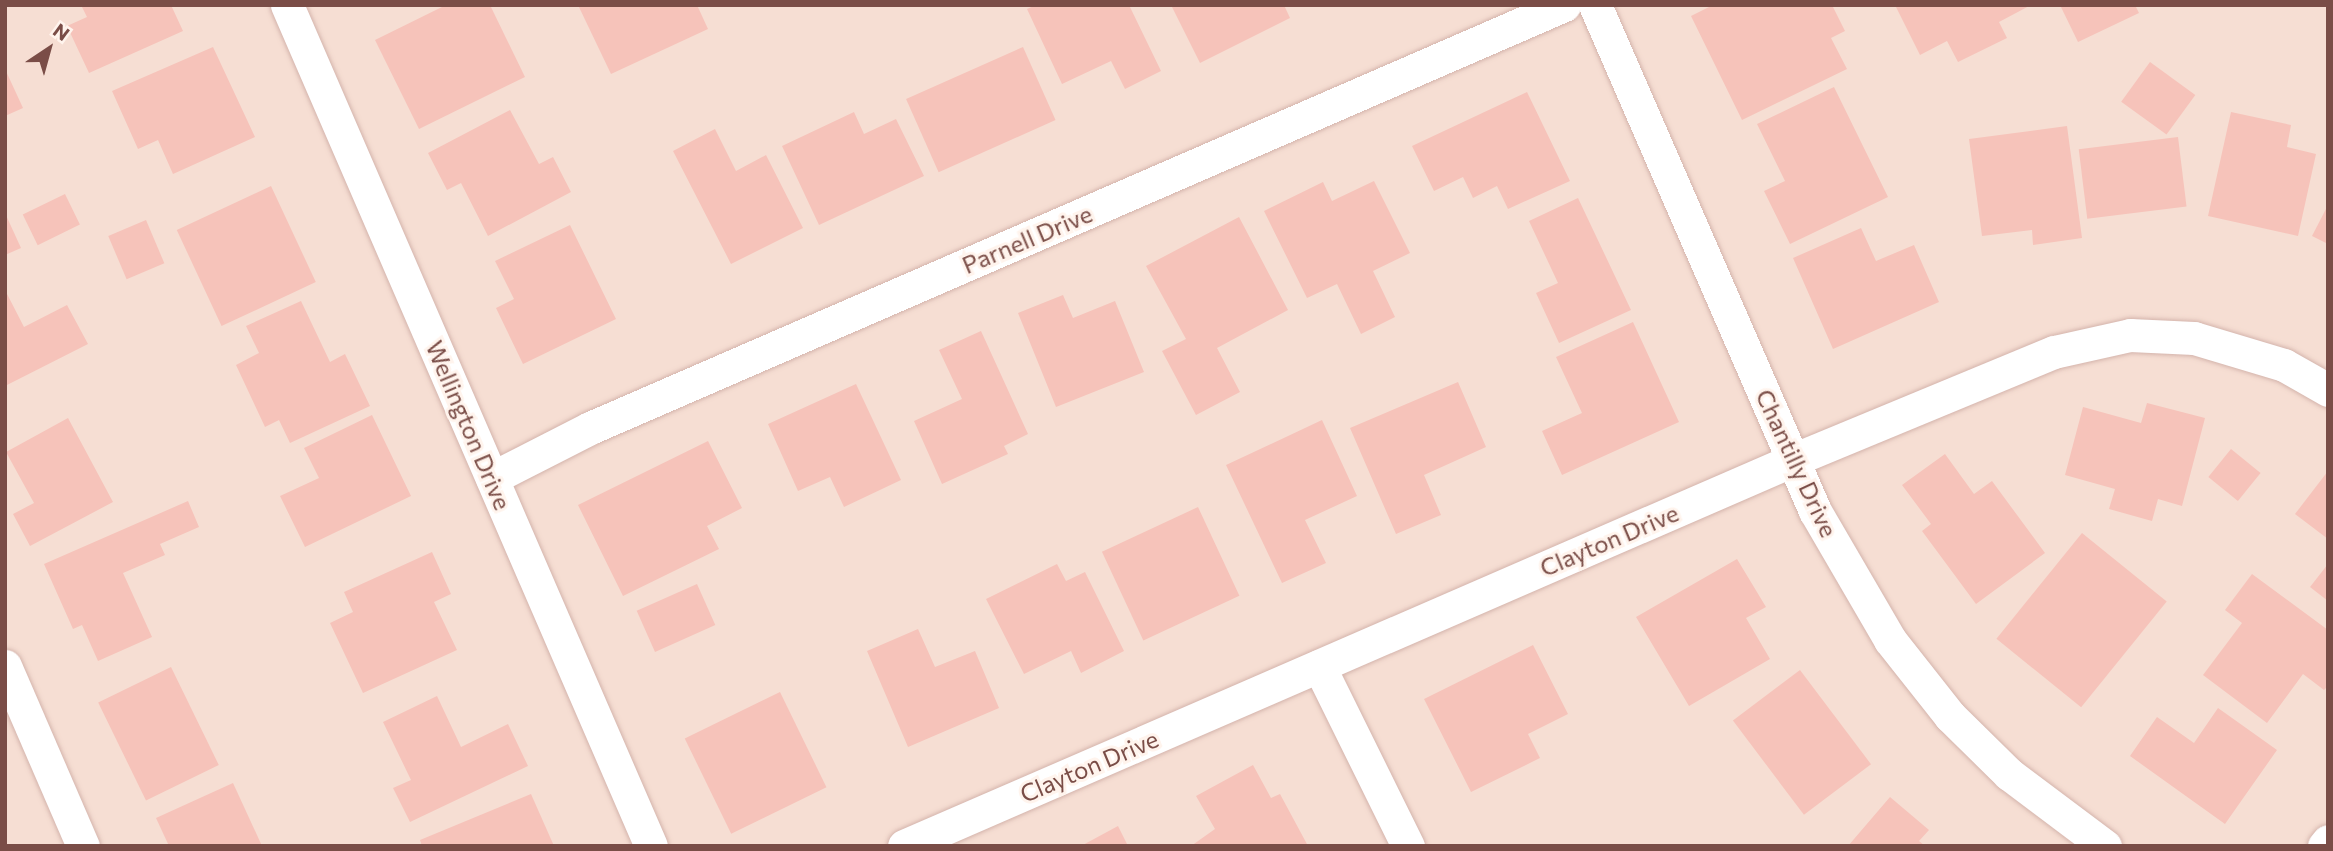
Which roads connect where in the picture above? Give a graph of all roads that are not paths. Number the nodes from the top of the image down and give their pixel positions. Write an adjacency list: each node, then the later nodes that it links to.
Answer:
1 (1564, 5): 6 (street, Parnell Drive)
2 (1595, 5): 5 (street, Chantilly Drive)
3 (288, 6): 6 (street, Wellington Drive)
4 (2328, 390): 5 (street, Clayton Drive)
5 (1793, 460): 8 (street, Clayton Drive); 14 (street, Chantilly Drive)
6 (492, 478): 11 (street, Wellington Drive)
7 (5, 666): 10 (street)
8 (1319, 666): 12 (street, Clayton Drive); 13 (street)
9 (2328, 841): 15 (street)
10 (83, 846)
11 (651, 846)
12 (904, 846)
13 (1408, 846)
14 (2105, 846)
15 (2324, 846)

